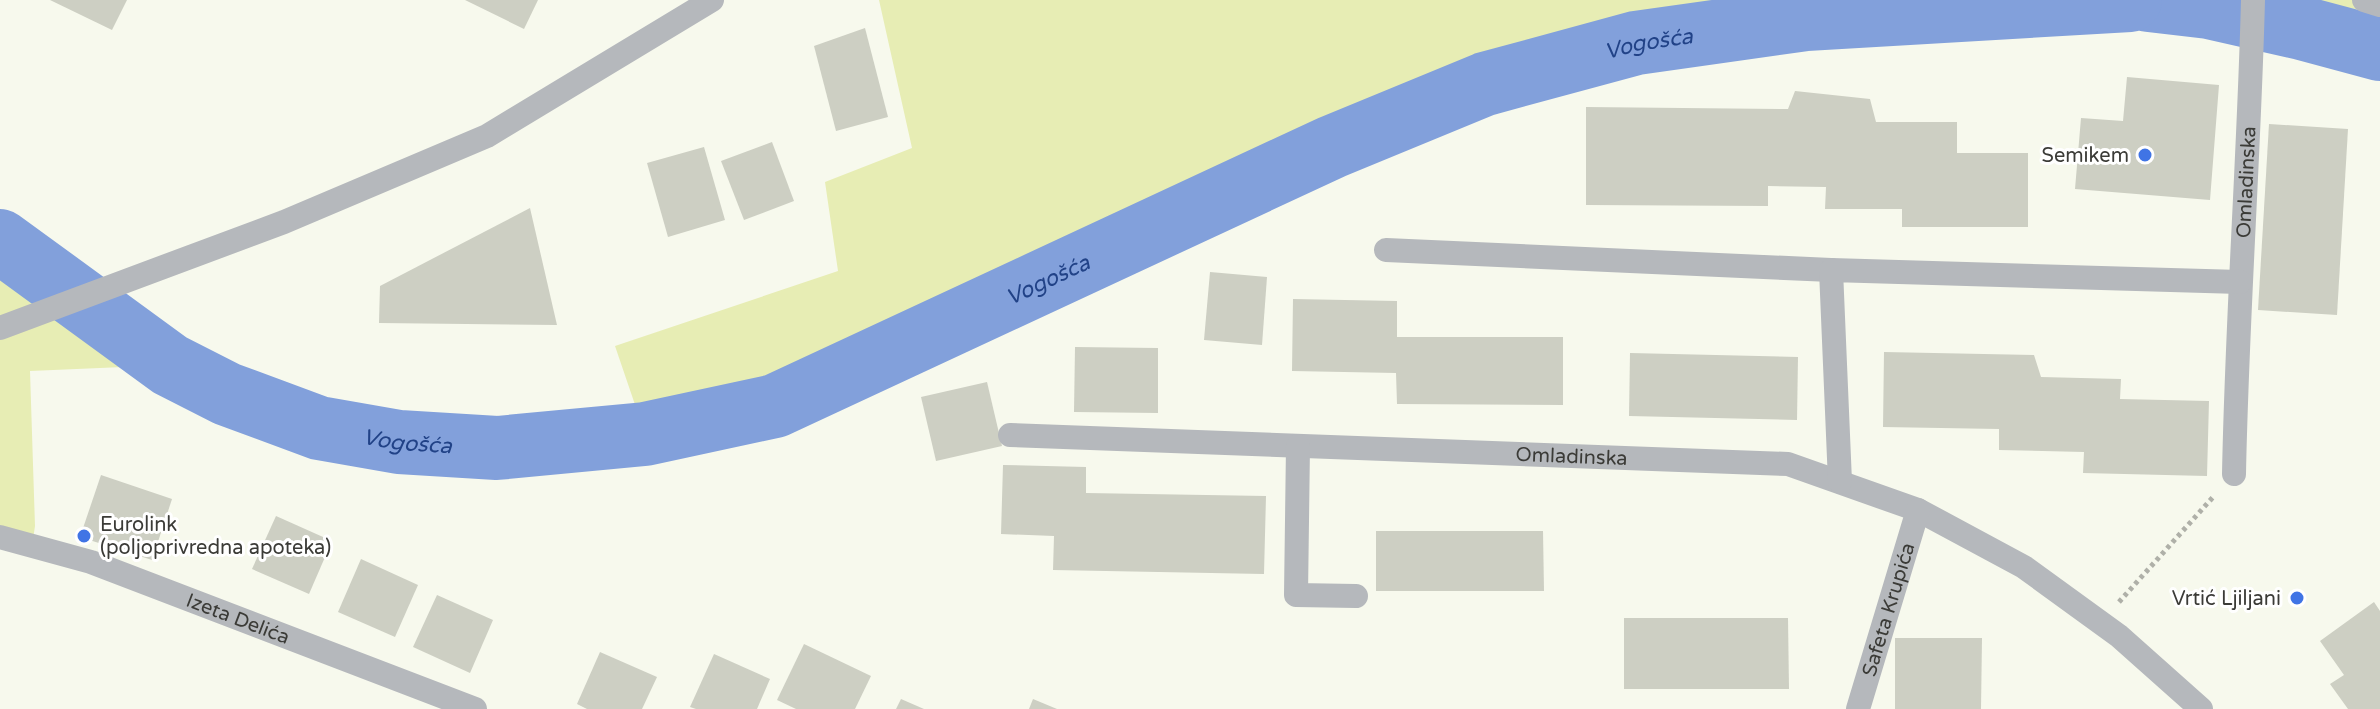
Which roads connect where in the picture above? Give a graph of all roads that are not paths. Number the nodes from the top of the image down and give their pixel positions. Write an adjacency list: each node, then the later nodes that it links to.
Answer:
1 (712, 0): 8 (street)
2 (2253, 0): 7 (street, Omladinska)
3 (2364, 0): 4 (street)
4 (2380, 5)
5 (1386, 250): 6 (street)
6 (1831, 270): 7 (street); 12 (street)
7 (2240, 282): 11 (street, Omladinska)
8 (2, 328)
9 (1010, 435): 10 (street, Omladinska)
10 (1298, 446): 12 (street, Omladinska); 15 (street)
11 (2234, 474)
12 (1840, 482): 13 (street, Omladinska)
13 (1918, 510): 17 (street, Safeta Krupića); 18 (street, Omladinska)
14 (0, 537): 16 (street, Izeta Delića)
15 (1356, 596)
16 (475, 709)
17 (1858, 709)
18 (2201, 709)

